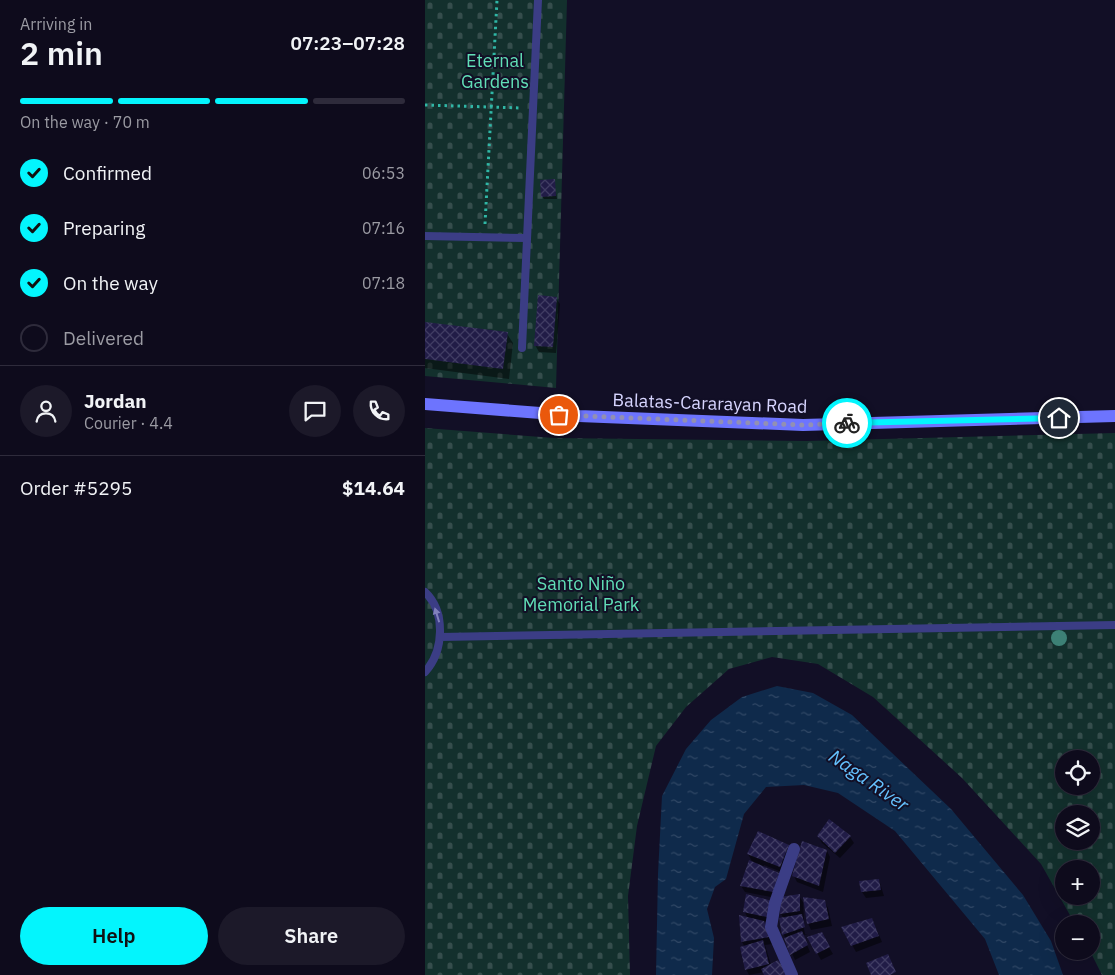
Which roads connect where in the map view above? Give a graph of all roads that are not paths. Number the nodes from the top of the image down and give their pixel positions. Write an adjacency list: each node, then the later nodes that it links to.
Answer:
1 (538, 0): 3 (lane)
2 (425, 236): 3 (lane)
3 (527, 238): 4 (lane)
4 (522, 348)
5 (425, 404): 6 (main road, Balatas-Cararayan Road)
6 (1115, 416)
7 (425, 592): 9 (lane, one-way to 7)
8 (1115, 625): 9 (lane)
9 (441, 637): 10 (lane)
10 (425, 672)
11 (794, 849): 12 (street)
12 (792, 975)

